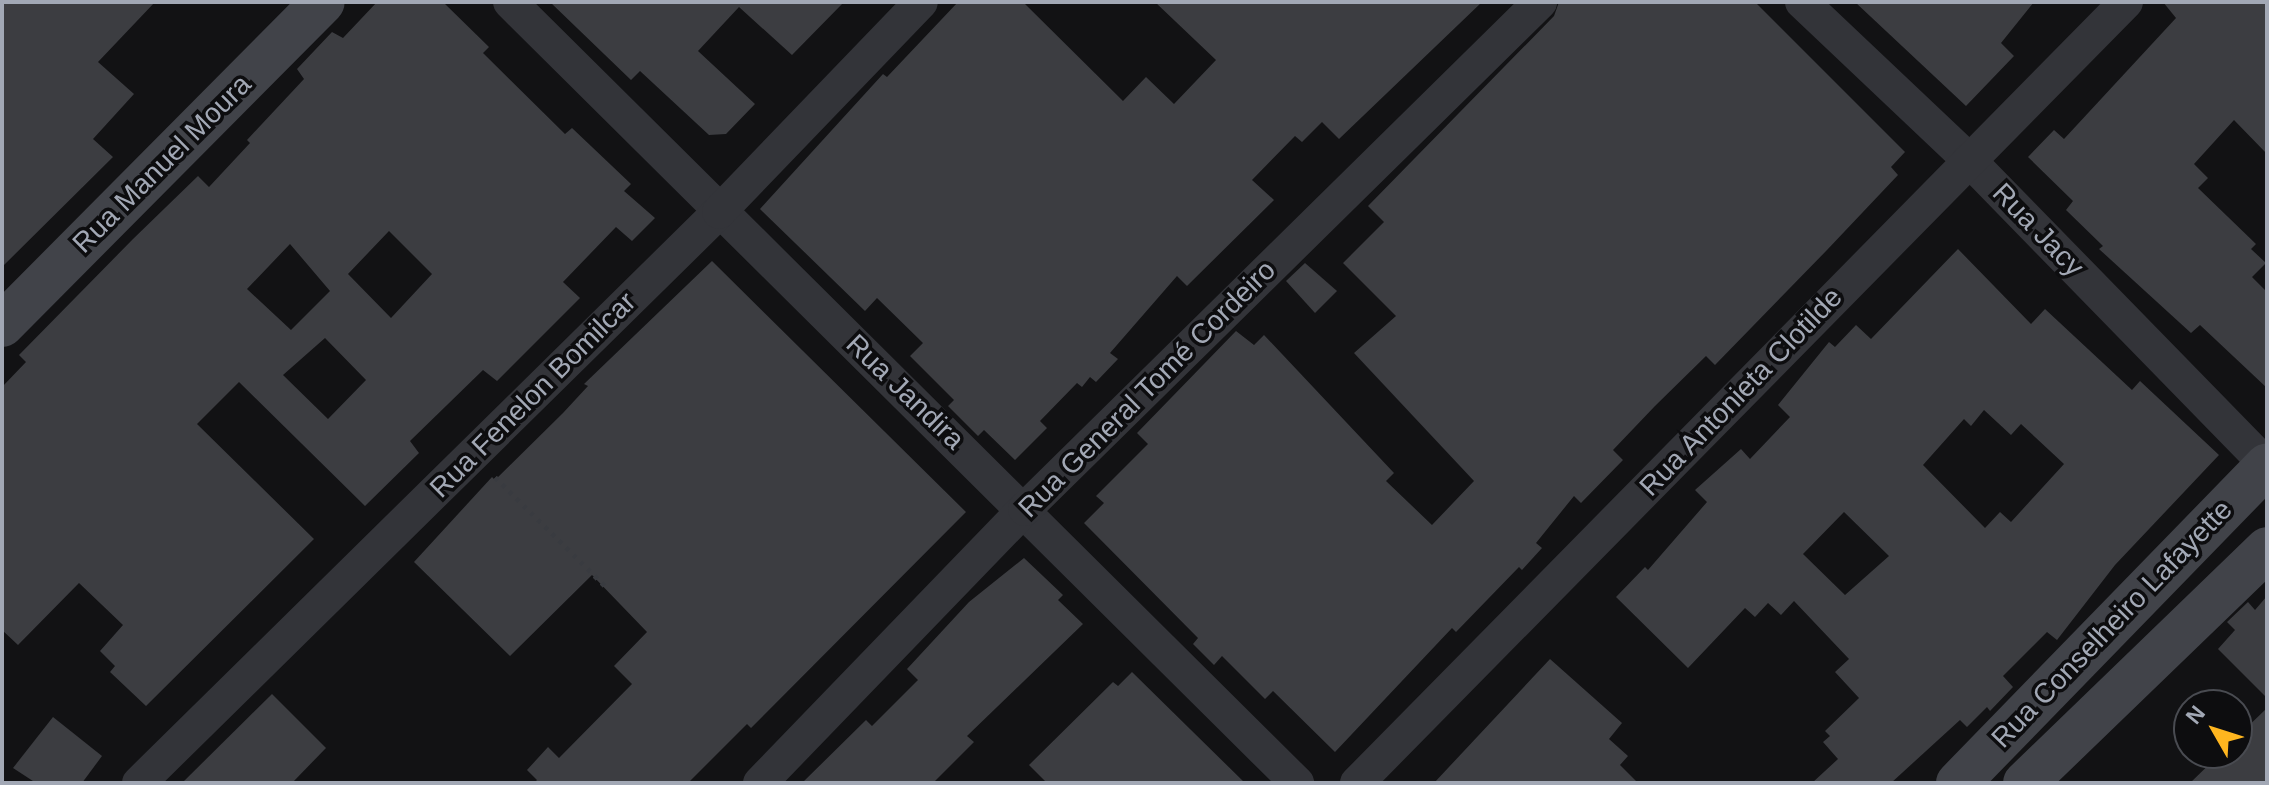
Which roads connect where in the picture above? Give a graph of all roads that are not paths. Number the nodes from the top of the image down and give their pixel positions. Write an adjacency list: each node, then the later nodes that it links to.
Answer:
1 (323, 2): 9 (street, Rua Manuel Moura)
2 (510, 2): 8 (street, Rua Jandira)
3 (921, 2): 8 (street, Rua Fenelon Bomilcar)
4 (1540, 2): 11 (street, Rua General Tomé Cordeiro)
5 (1802, 2): 7 (street, Rua Jacy)
6 (2126, 2): 7 (street, Rua Antonieta Clotilde)
7 (1969, 160): 10 (street, Rua Jacy); 16 (street, Rua Antonieta Clotilde)
8 (719, 212): 11 (street, Rua Jandira); 13 (street, Rua Fenelon Bomilcar)
9 (2, 325)
10 (2267, 465): 17 (street, Rua Conselheiro Lafayette)
11 (1025, 509): 14 (street, Rua General Tomé Cordeiro); 15 (street, Rua Jandira)
12 (2267, 549): 18 (street, Rua Conselheiro Lafayette)
13 (139, 783)
14 (760, 783)
15 (1297, 783)
16 (1357, 783)
17 (1958, 783)
18 (2025, 783)

